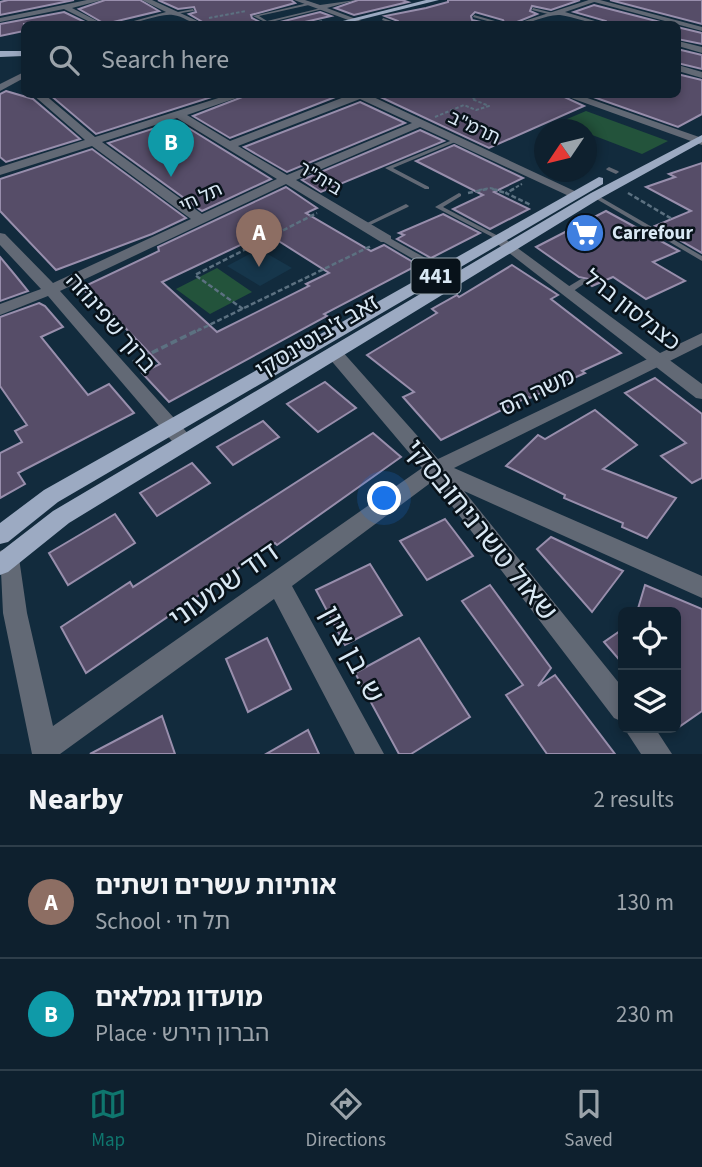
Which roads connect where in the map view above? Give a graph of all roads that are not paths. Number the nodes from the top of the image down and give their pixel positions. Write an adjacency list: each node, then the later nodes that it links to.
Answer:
1 (98, 0): 8 (street)
2 (146, 0): 12 (street)
3 (352, 0): 7 (street)
4 (435, 0): 24 (main road)
5 (447, 0): 16 (main road)
6 (597, 1): 13 (street); 30 (street)
7 (310, 6): 21 (lane); 22 (lane); 23 (street)
8 (65, 7): 14 (street); 18 (street)
9 (0, 8): 14 (street)
10 (534, 9): 13 (lane)
11 (193, 10): 12 (lane)
12 (174, 13): 19 (street); 20 (street)
13 (554, 13): 28 (street); 29 (street)
14 (23, 15): 17 (street)
15 (474, 16): 27 (lane)
16 (383, 19): 25 (main road); 26 (lane)
17 (0, 20)
18 (93, 21)
19 (140, 21)
20 (191, 21)
21 (265, 21)
22 (270, 21)
23 (337, 21)
24 (367, 21)
25 (372, 21)
26 (388, 21)
27 (491, 21)
28 (532, 21)
29 (588, 21)
30 (672, 21)
31 (681, 23): 32 (street)
32 (702, 29)
33 (681, 45): 34 (street)
34 (702, 50)
35 (21, 54): 36 (main road)
36 (0, 57): 37 (main road)
37 (21, 60)
38 (681, 69): 39 (street)
39 (701, 73)
40 (21, 77): 41 (street)
41 (5, 87)
42 (42, 98): 51 (street)
43 (231, 98): 47 (street)
44 (351, 98): 52 (street)
45 (366, 98): 48 (street, תרמ"ב)
46 (578, 98): 49 (street)
47 (179, 115): 51 (street); 52 (street, בית"ר)
48 (420, 123): 50 (street, תרמ"ב); 55 (street, תל חי)
49 (697, 136): 54 (main road, זאב ז'בוטינסקי / 441)
50 (457, 140): 56 (lane); 57 (street, תרמ"ב)
51 (94, 142): 53 (street); 61 (street)
52 (232, 144): 55 (street, בית"ר)
53 (0, 172)
54 (614, 175): 57 (main road, זאב ז'בוטינסקי / 441); 59 (main road, זאב ז'בוטינסקי / 441)
55 (287, 179): 61 (street, תל חי); 62 (street, בית"ר)
56 (427, 188)
57 (575, 194): 65 (main road, זאב ז'בוטינסקי / 441)
58 (459, 195): 65 (lane)
59 (595, 196): 65 (main road, זאב ז'בוטינסקי / 441); 66 (lane)
60 (405, 206): 62 (lane)
61 (201, 220): 69 (street, תל חי)
62 (364, 226): 64 (street, בית"ר)
63 (0, 237): 69 (street, ברוך שפינוזה)
64 (386, 239): 67 (street, בית"ר)
65 (506, 243): 67 (main road, זאב ז'בוטינסקי / 441); 70 (street, כצנלסון ברל); 73 (main road, זאב ז'בוטינסקי / 441)
66 (702, 259)
67 (443, 272): 76 (main road, זאב ז'בוטינסקי / 441)
68 (584, 281): 70 (lane)
69 (51, 290): 71 (street, תל חי); 76 (street, ברוך שפינוזה)
70 (569, 290): 74 (street, כצנלסון ברל)
71 (0, 310)
72 (702, 338): 74 (street, משה הס)
73 (335, 354): 76 (main road, זאב ז'בוטינסקי / 441); 77 (street, שאול טשרניחובסקי)
74 (659, 360): 75 (street, כצנלסון ברל); 77 (street, משה הס)
75 (702, 393)
76 (177, 435): 78 (main road, זאב ז'בוטינסקי / 441); 79 (main road, זאב ז'בוטינסקי / 441)
77 (435, 469): 80 (street, דוד שמעוני); 81 (street); 83 (street, שאול טשרניחובסקי)
78 (0, 535)
79 (4, 561): 82 (street)
80 (278, 583): 85 (street, דוד שמעוני); 86 (street, ש. בן ציון)
81 (702, 587)
82 (7, 609): 85 (street)
83 (618, 703)
84 (642, 733): 87 (street)
85 (46, 751)
86 (370, 754)
87 (658, 754)

